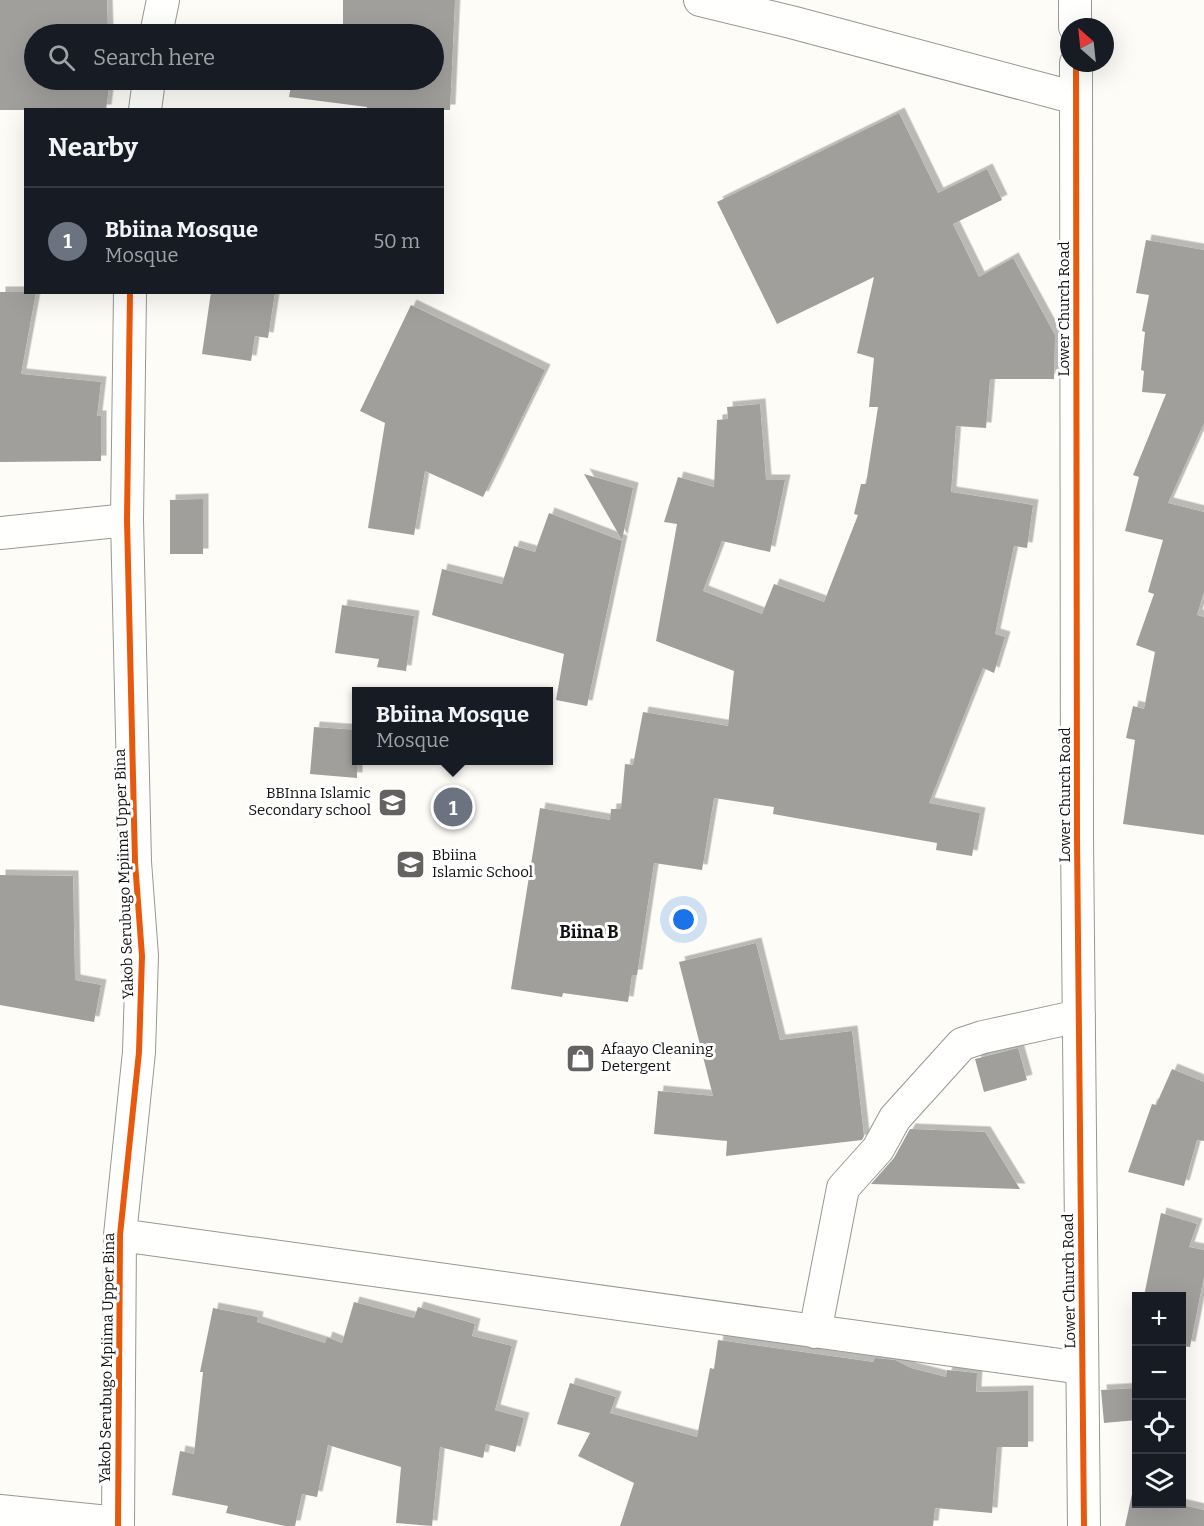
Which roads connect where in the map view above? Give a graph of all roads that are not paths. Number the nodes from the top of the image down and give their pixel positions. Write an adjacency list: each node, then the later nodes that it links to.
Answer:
1 (164, 0): 5 (street)
2 (700, 0): 8 (street)
3 (1075, 0): 4 (street)
4 (1075, 18)
5 (158, 24)
6 (1076, 72): 8 (street, Lower Church Road)
7 (148, 90): 9 (street)
8 (1076, 98): 13 (street, Lower Church Road)
9 (145, 108)
10 (130, 294): 11 (street, Yakob Serubugo Mpiima Upper Bina)
11 (127, 520): 12 (street); 14 (street, Yakob Serubugo Mpiima Upper Bina)
12 (0, 533)
13 (1079, 1016): 15 (street); 16 (street, Lower Church Road)
14 (120, 1235): 15 (street); 18 (street, Yakob Serubugo Mpiima Upper Bina)
15 (815, 1332): 16 (street)
16 (1082, 1368): 19 (street, Lower Church Road)
17 (0, 1511): 18 (street)
18 (118, 1524)
19 (1084, 1526)

